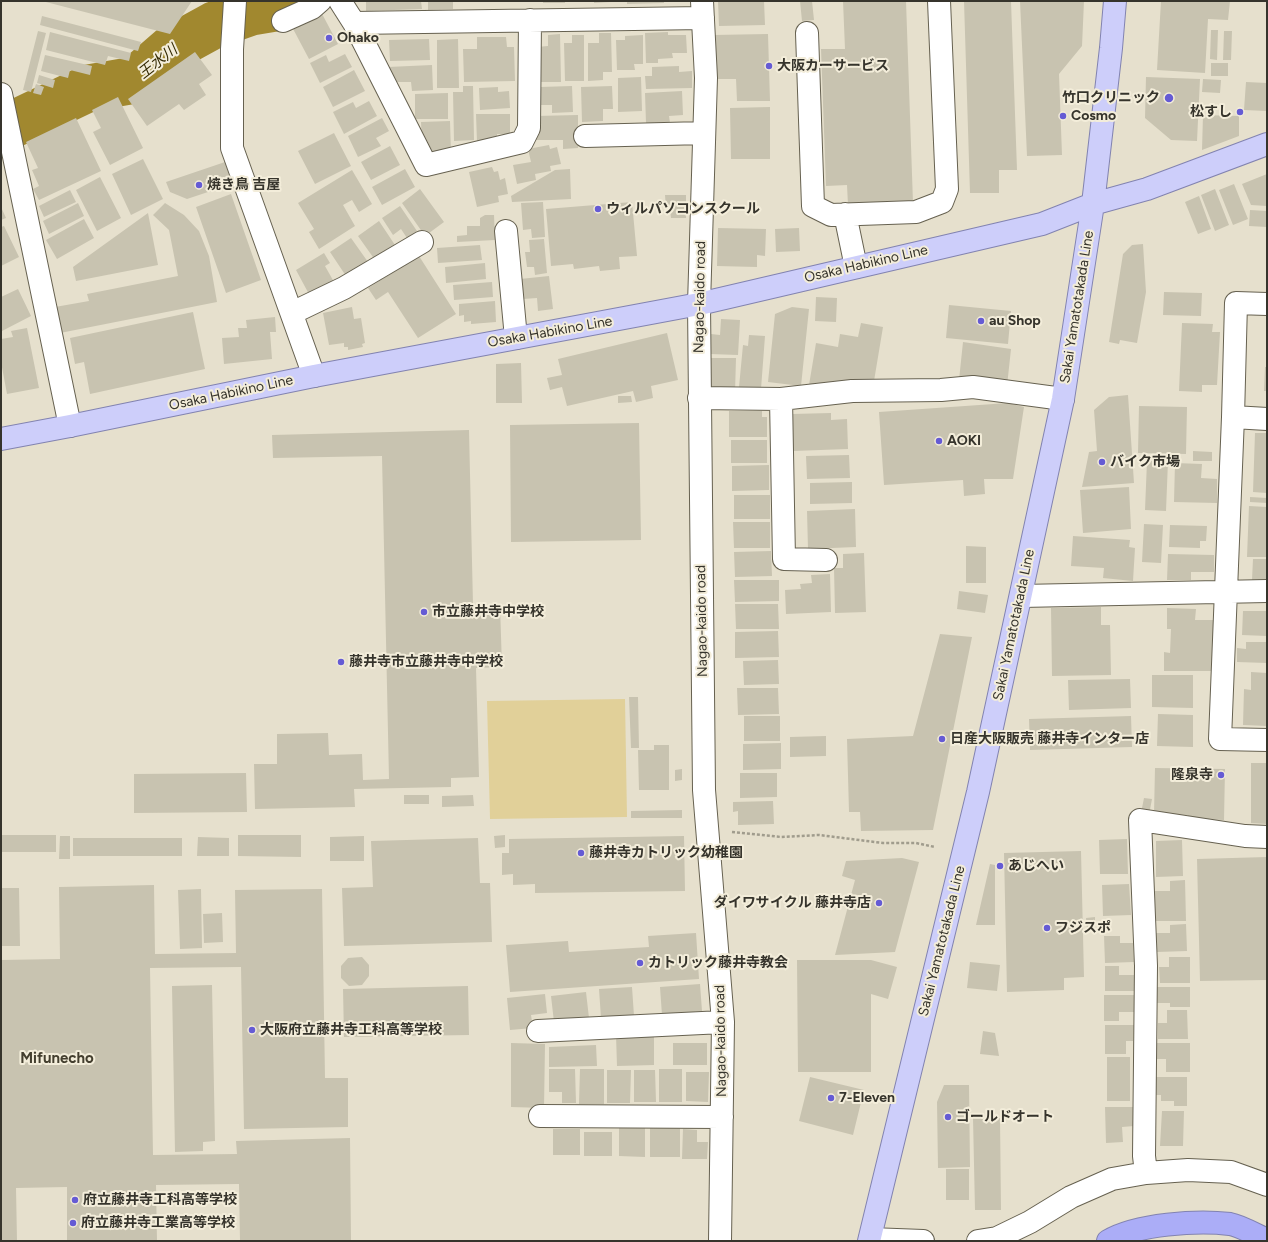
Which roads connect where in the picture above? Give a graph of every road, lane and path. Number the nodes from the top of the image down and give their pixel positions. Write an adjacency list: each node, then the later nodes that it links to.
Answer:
1 (235, 1): 23 (street)
2 (320, 1): 8 (street)
3 (340, 1): 9 (street)
4 (939, 1): 17 (street)
5 (1115, 1): 16 (main road, Sakai Yamatotakada Line)
6 (703, 9): 7 (street); 12 (street, Nagao-kaido road)
7 (530, 20): 9 (street); 9 (street)
8 (283, 21)
9 (354, 23)
10 (807, 33): 17 (street)
11 (1, 94): 14 (street)
12 (704, 133): 13 (street); 21 (street, Nagao-kaido road)
13 (585, 136)
14 (6, 143): 31 (street)
15 (1267, 144): 16 (main road, Osaka Habikino Line)
16 (1093, 204): 20 (main road, Osaka Habikino Line); 28 (main road, Sakai Yamatotakada Line)
17 (845, 214): 20 (street)
18 (506, 231): 24 (street)
19 (422, 242): 23 (street)
20 (856, 267): 21 (main road, Osaka Habikino Line)
21 (699, 304): 24 (main road, Osaka Habikino Line); 26 (street, Nagao-kaido road)
22 (1267, 304): 29 (street)
23 (292, 313): 25 (street)
24 (516, 338): 25 (main road, Osaka Habikino Line)
25 (314, 376): 31 (main road, Osaka Habikino Line)
26 (700, 398): 27 (street); 38 (street, Nagao-kaido road)
27 (780, 399): 28 (street); 33 (street)
28 (1063, 399): 36 (main road, Sakai Yamatotakada Line)
29 (1233, 417): 30 (street); 34 (street)
30 (1267, 419)
31 (70, 426): 32 (main road, Osaka Habikino Line)
32 (1, 439)
33 (826, 560)
34 (1226, 591): 35 (street); 36 (street); 37 (street)
35 (1267, 591)
36 (1020, 596): 47 (main road, Sakai Yamatotakada Line)
37 (1267, 740)
38 (707, 829): 40 (path); 41 (street, Nagao-kaido road)
39 (1267, 837): 45 (street)
40 (935, 846)
41 (723, 1022): 42 (street); 44 (street, Nagao-kaido road)
42 (538, 1031)
43 (540, 1116): 44 (street)
44 (722, 1117): 49 (street, Nagao-kaido road)
45 (1146, 1173): 46 (street); 51 (street)
46 (1267, 1185)
47 (870, 1240): 50 (street)
48 (1267, 1240): 52 (highway)
49 (720, 1241)
50 (923, 1241)
51 (978, 1241)
52 (1108, 1241)

